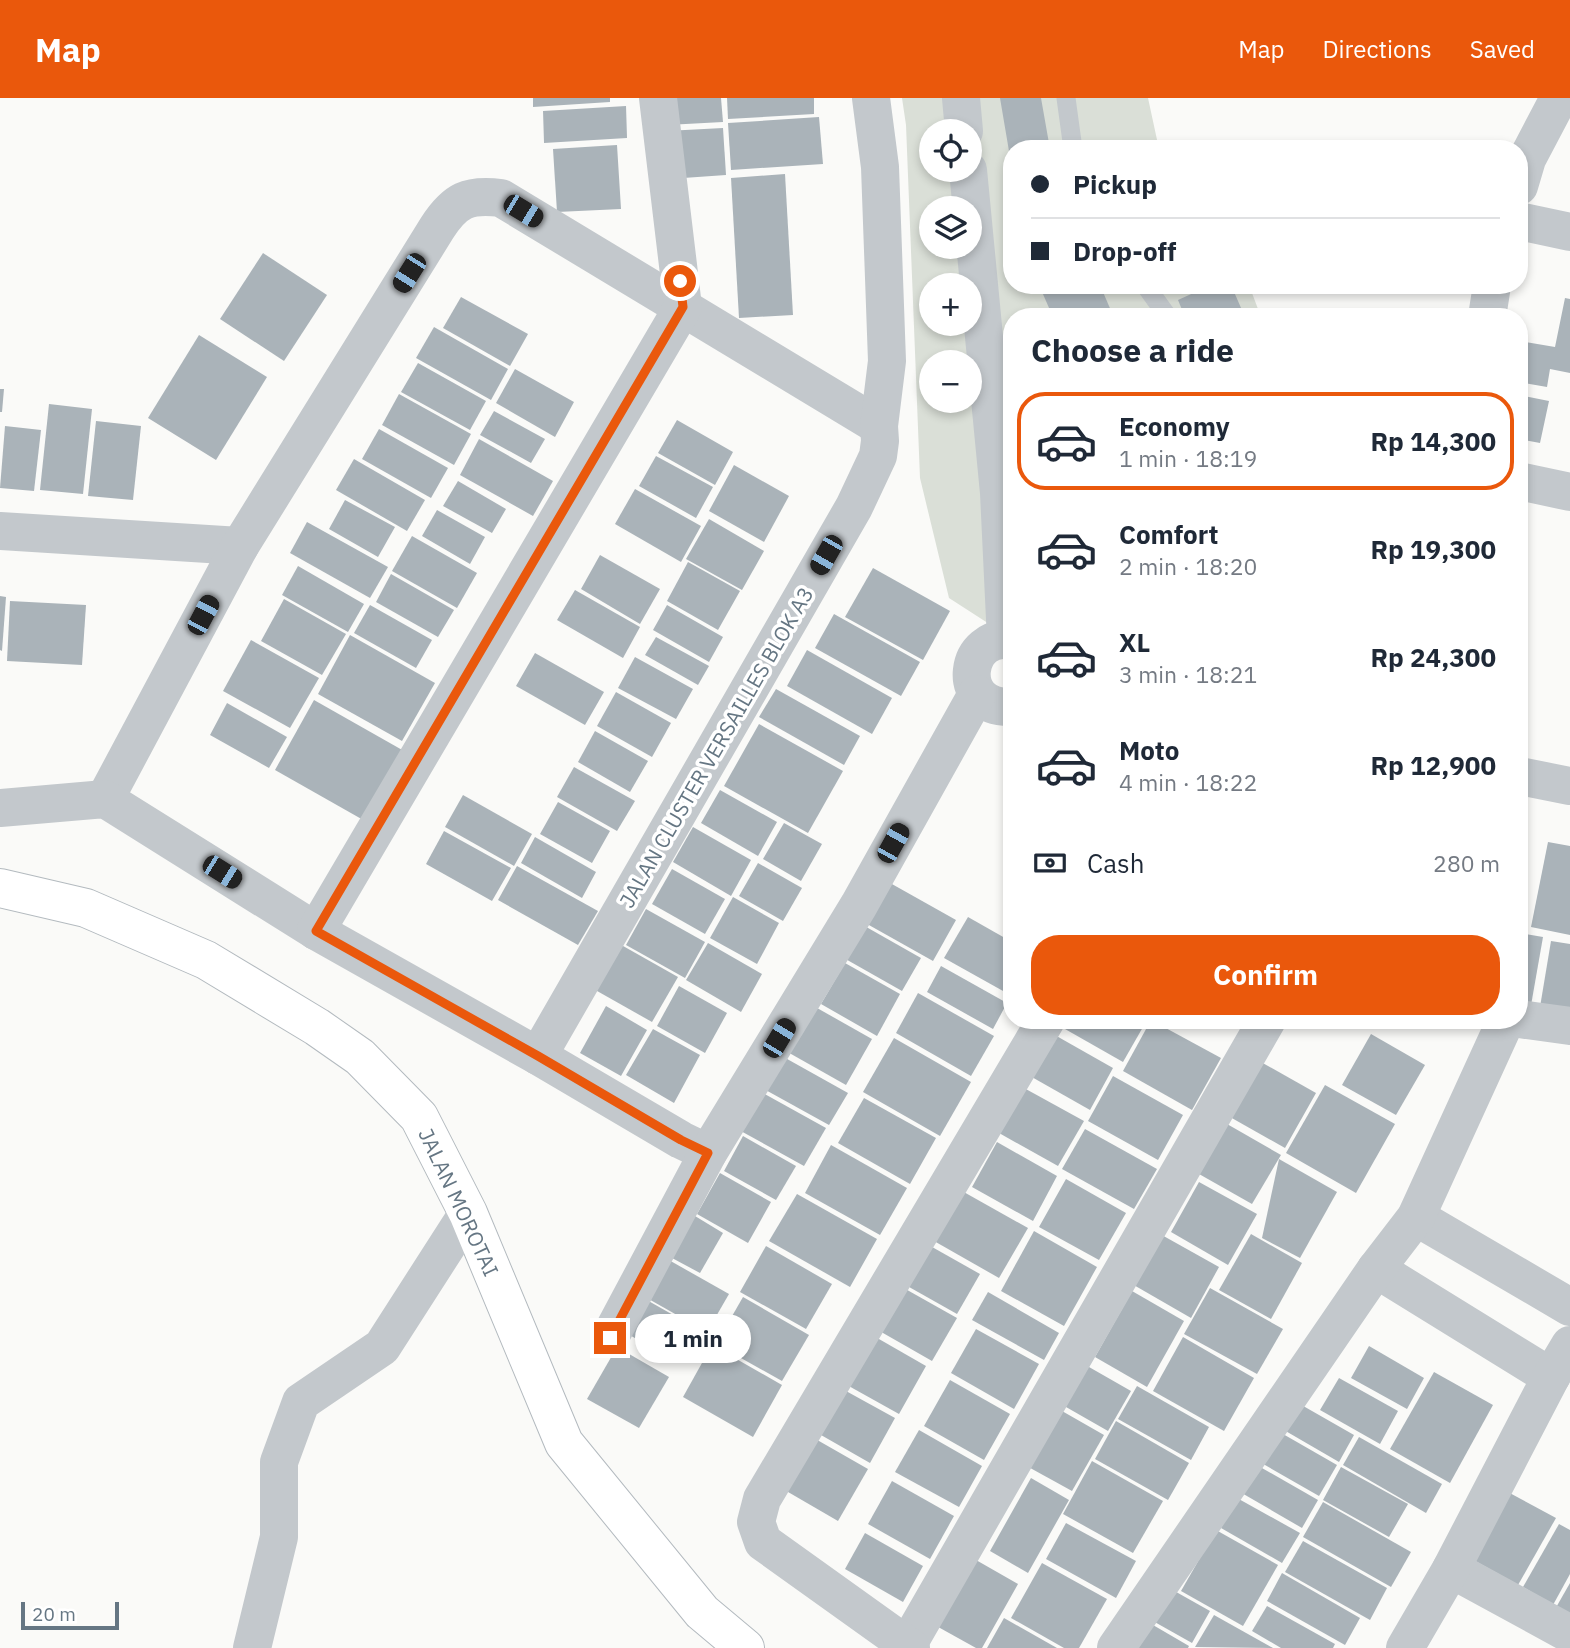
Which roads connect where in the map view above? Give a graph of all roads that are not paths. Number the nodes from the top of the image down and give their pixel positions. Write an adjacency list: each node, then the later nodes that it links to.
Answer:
1 (658, 98): 12 (street)
2 (871, 98): 13 (street, JALAN CLUSTER VERSAILLES BLOK A3)
3 (961, 98): 6 (street)
4 (1066, 98): 7 (lane)
5 (1559, 98): 8 (street)
6 (963, 119)
7 (1072, 140)
8 (1528, 157)
9 (969, 182): 18 (street)
10 (1528, 223): 11 (street)
11 (1570, 232)
12 (683, 307): 13 (street); 17 (street); 27 (street)
13 (879, 426): 33 (street, JALAN CLUSTER VERSAILLES BLOK A3)
14 (1528, 483): 15 (street)
15 (1570, 492)
16 (0, 531): 17 (street)
17 (240, 546): 24 (street)
18 (1003, 552)
19 (1003, 641): 20 (street)
20 (977, 694): 21 (street); 34 (street)
21 (1003, 707)
22 (1528, 778): 23 (street)
23 (1570, 786)
24 (104, 799): 25 (street); 27 (street)
25 (0, 808)
26 (0, 888): 35 (street, JALAN MOROTAI)
27 (316, 931): 33 (street)
28 (1528, 1020): 29 (street)
29 (1570, 1026)
30 (1041, 1029): 43 (street)
31 (1262, 1029): 43 (street)
32 (1502, 1029): 36 (street)
33 (538, 1056): 34 (street)
34 (708, 1153): 39 (street)
35 (468, 1213): 44 (street); 45 (street, JALAN MOROTAI)
36 (1416, 1217): 37 (street); 38 (street)
37 (1377, 1269): 40 (street); 46 (street)
38 (1570, 1307)
39 (610, 1338)
40 (1565, 1354): 41 (street)
41 (1451, 1569): 42 (street); 47 (street)
42 (1570, 1634)
43 (909, 1647)
44 (252, 1648)
45 (745, 1648)
46 (1116, 1648)
47 (1405, 1648)

